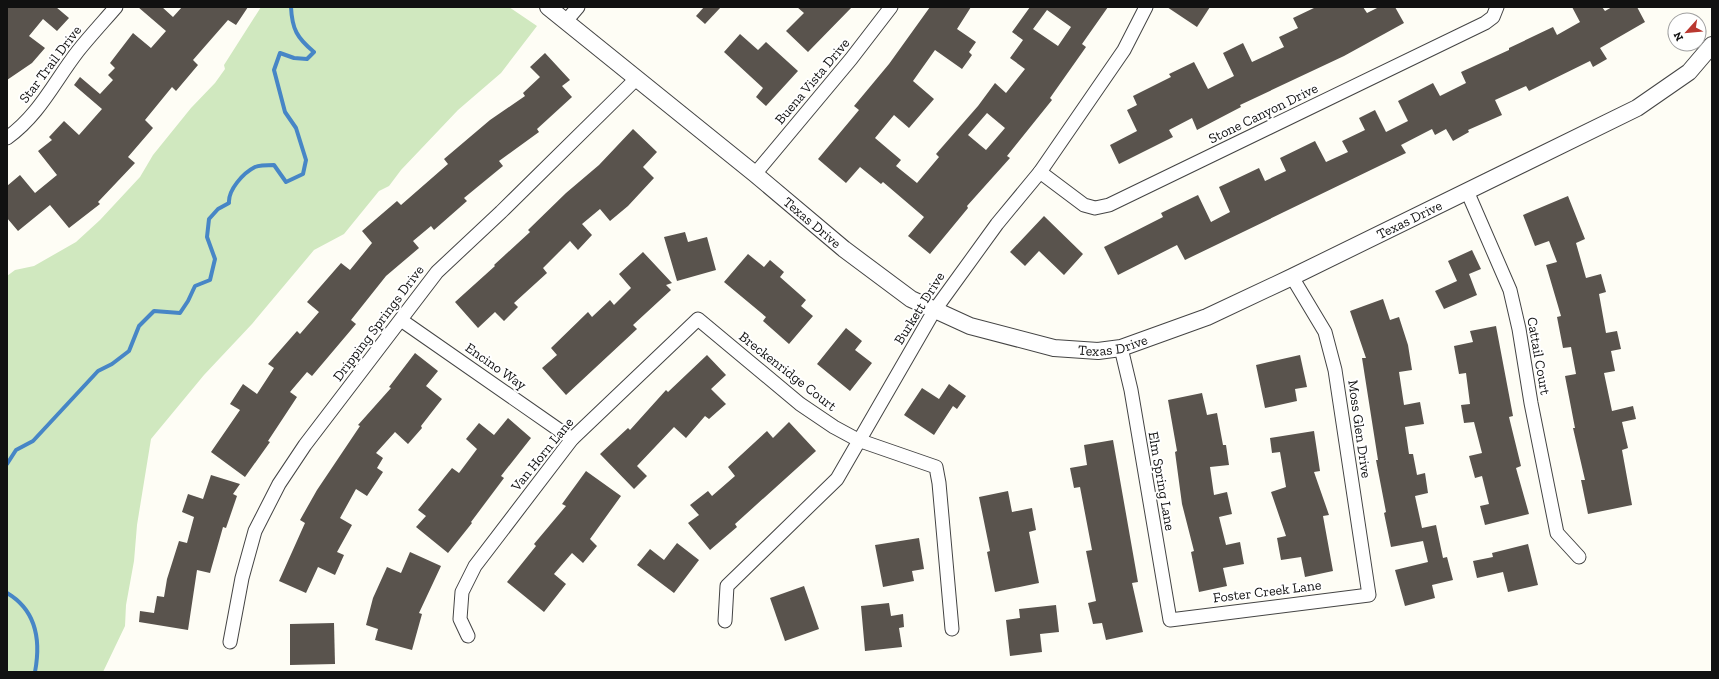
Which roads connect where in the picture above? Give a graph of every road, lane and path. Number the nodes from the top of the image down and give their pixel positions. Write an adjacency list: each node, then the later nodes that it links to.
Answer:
1 (116, 7): 10 (street, Star Trail Drive)
2 (548, 7): 7 (street, Texas Drive)
3 (578, 7): 7 (street)
4 (891, 7): 12 (street, Buena Vista Drive)
5 (1146, 7): 11 (street, Burkett Drive)
6 (1497, 7): 11 (street, Stone Canyon Drive)
7 (566, 21): 9 (street, Texas Drive)
8 (1712, 45): 13 (street, Texas Drive)
9 (636, 79): 12 (street, Texas Drive); 17 (street, Dripping Springs Drive)
10 (7, 138)
11 (1040, 172): 15 (street, Burkett Drive)
12 (755, 174): 15 (street, Texas Drive)
13 (1467, 191): 14 (street, Texas Drive); 21 (street, Cattail Court)
14 (1292, 277): 18 (street, Texas Drive); 22 (street, Moss Glen Drive)
15 (934, 311): 18 (street, Texas Drive); 20 (street, Burkett Drive)
16 (698, 319): 19 (street, Van Horn Lane); 20 (street, Breckenridge Court)
17 (401, 320): 19 (street, Encino Way); 27 (street, Dripping Springs Drive)
18 (1121, 348): 23 (street, Elm Spring Lane)
19 (572, 439): 26 (street, Van Horn Lane)
20 (858, 440): 24 (street, Burkett Drive); 25 (street, Breckenridge Court)
21 (1579, 557)
22 (1369, 594): 23 (street, Foster Creek Lane)
23 (1170, 620)
24 (725, 621)
25 (952, 629)
26 (468, 636)
27 (230, 642)

